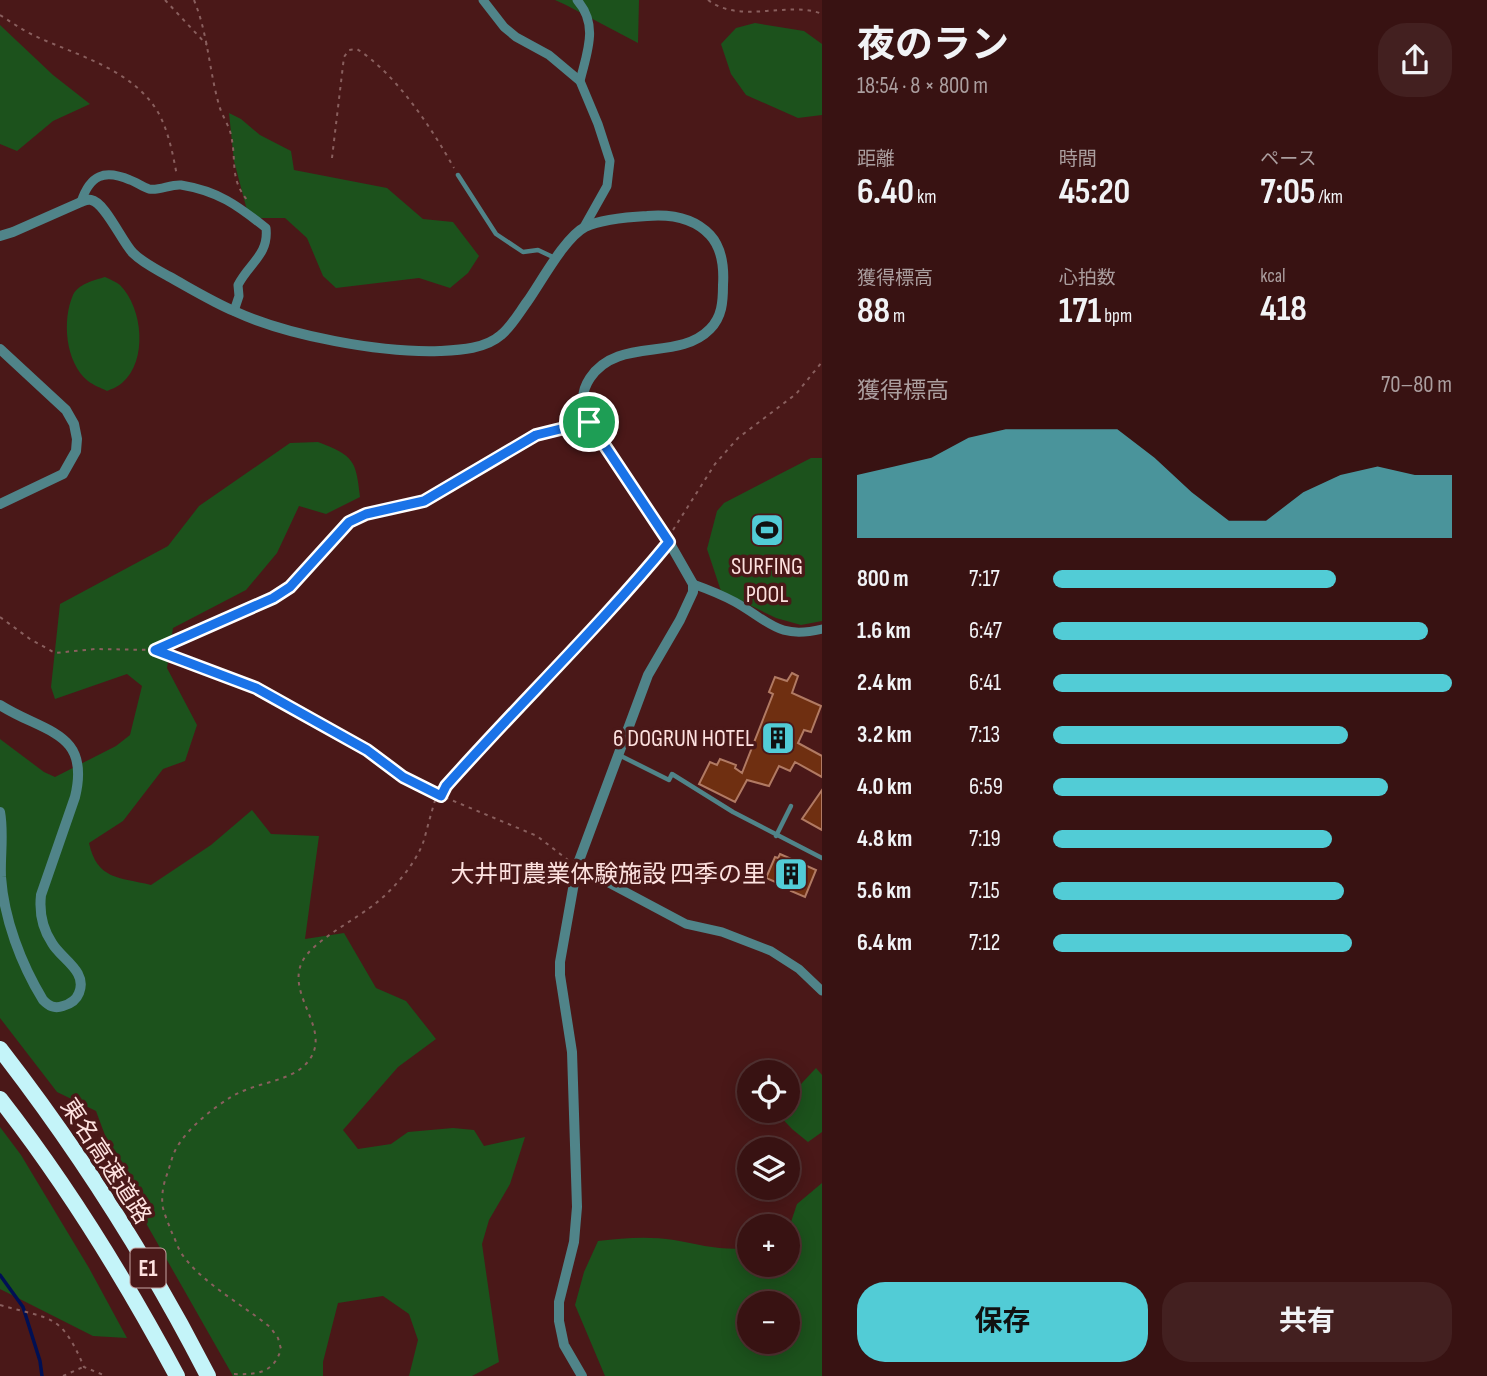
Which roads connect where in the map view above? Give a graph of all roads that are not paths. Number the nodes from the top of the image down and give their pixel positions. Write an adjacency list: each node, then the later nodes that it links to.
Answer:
1 (483, 0): 3 (street)
2 (577, 0): 3 (street)
3 (580, 81): 6 (street)
4 (458, 175): 8 (lane)
5 (81, 202): 7 (street); 9 (street); 9 (street)
6 (584, 228): 8 (street); 12 (street)
7 (0, 236)
8 (556, 259): 9 (street)
9 (234, 311)
10 (0, 349): 11 (street)
11 (0, 505)
12 (693, 584): 13 (street); 15 (street)
13 (822, 629)
14 (0, 705): 17 (street)
15 (618, 755): 18 (lane); 20 (street)
16 (791, 806): 18 (lane)
17 (0, 812)
18 (776, 836): 19 (lane)
19 (822, 858)
20 (577, 866): 21 (street); 26 (street)
21 (822, 991)
22 (0, 1049): 25 (highway, 東名高速道路 / E1)
23 (0, 1098): 24 (highway, 東名高速道路 / E1)
24 (177, 1376)
25 (208, 1376)
26 (582, 1376)

